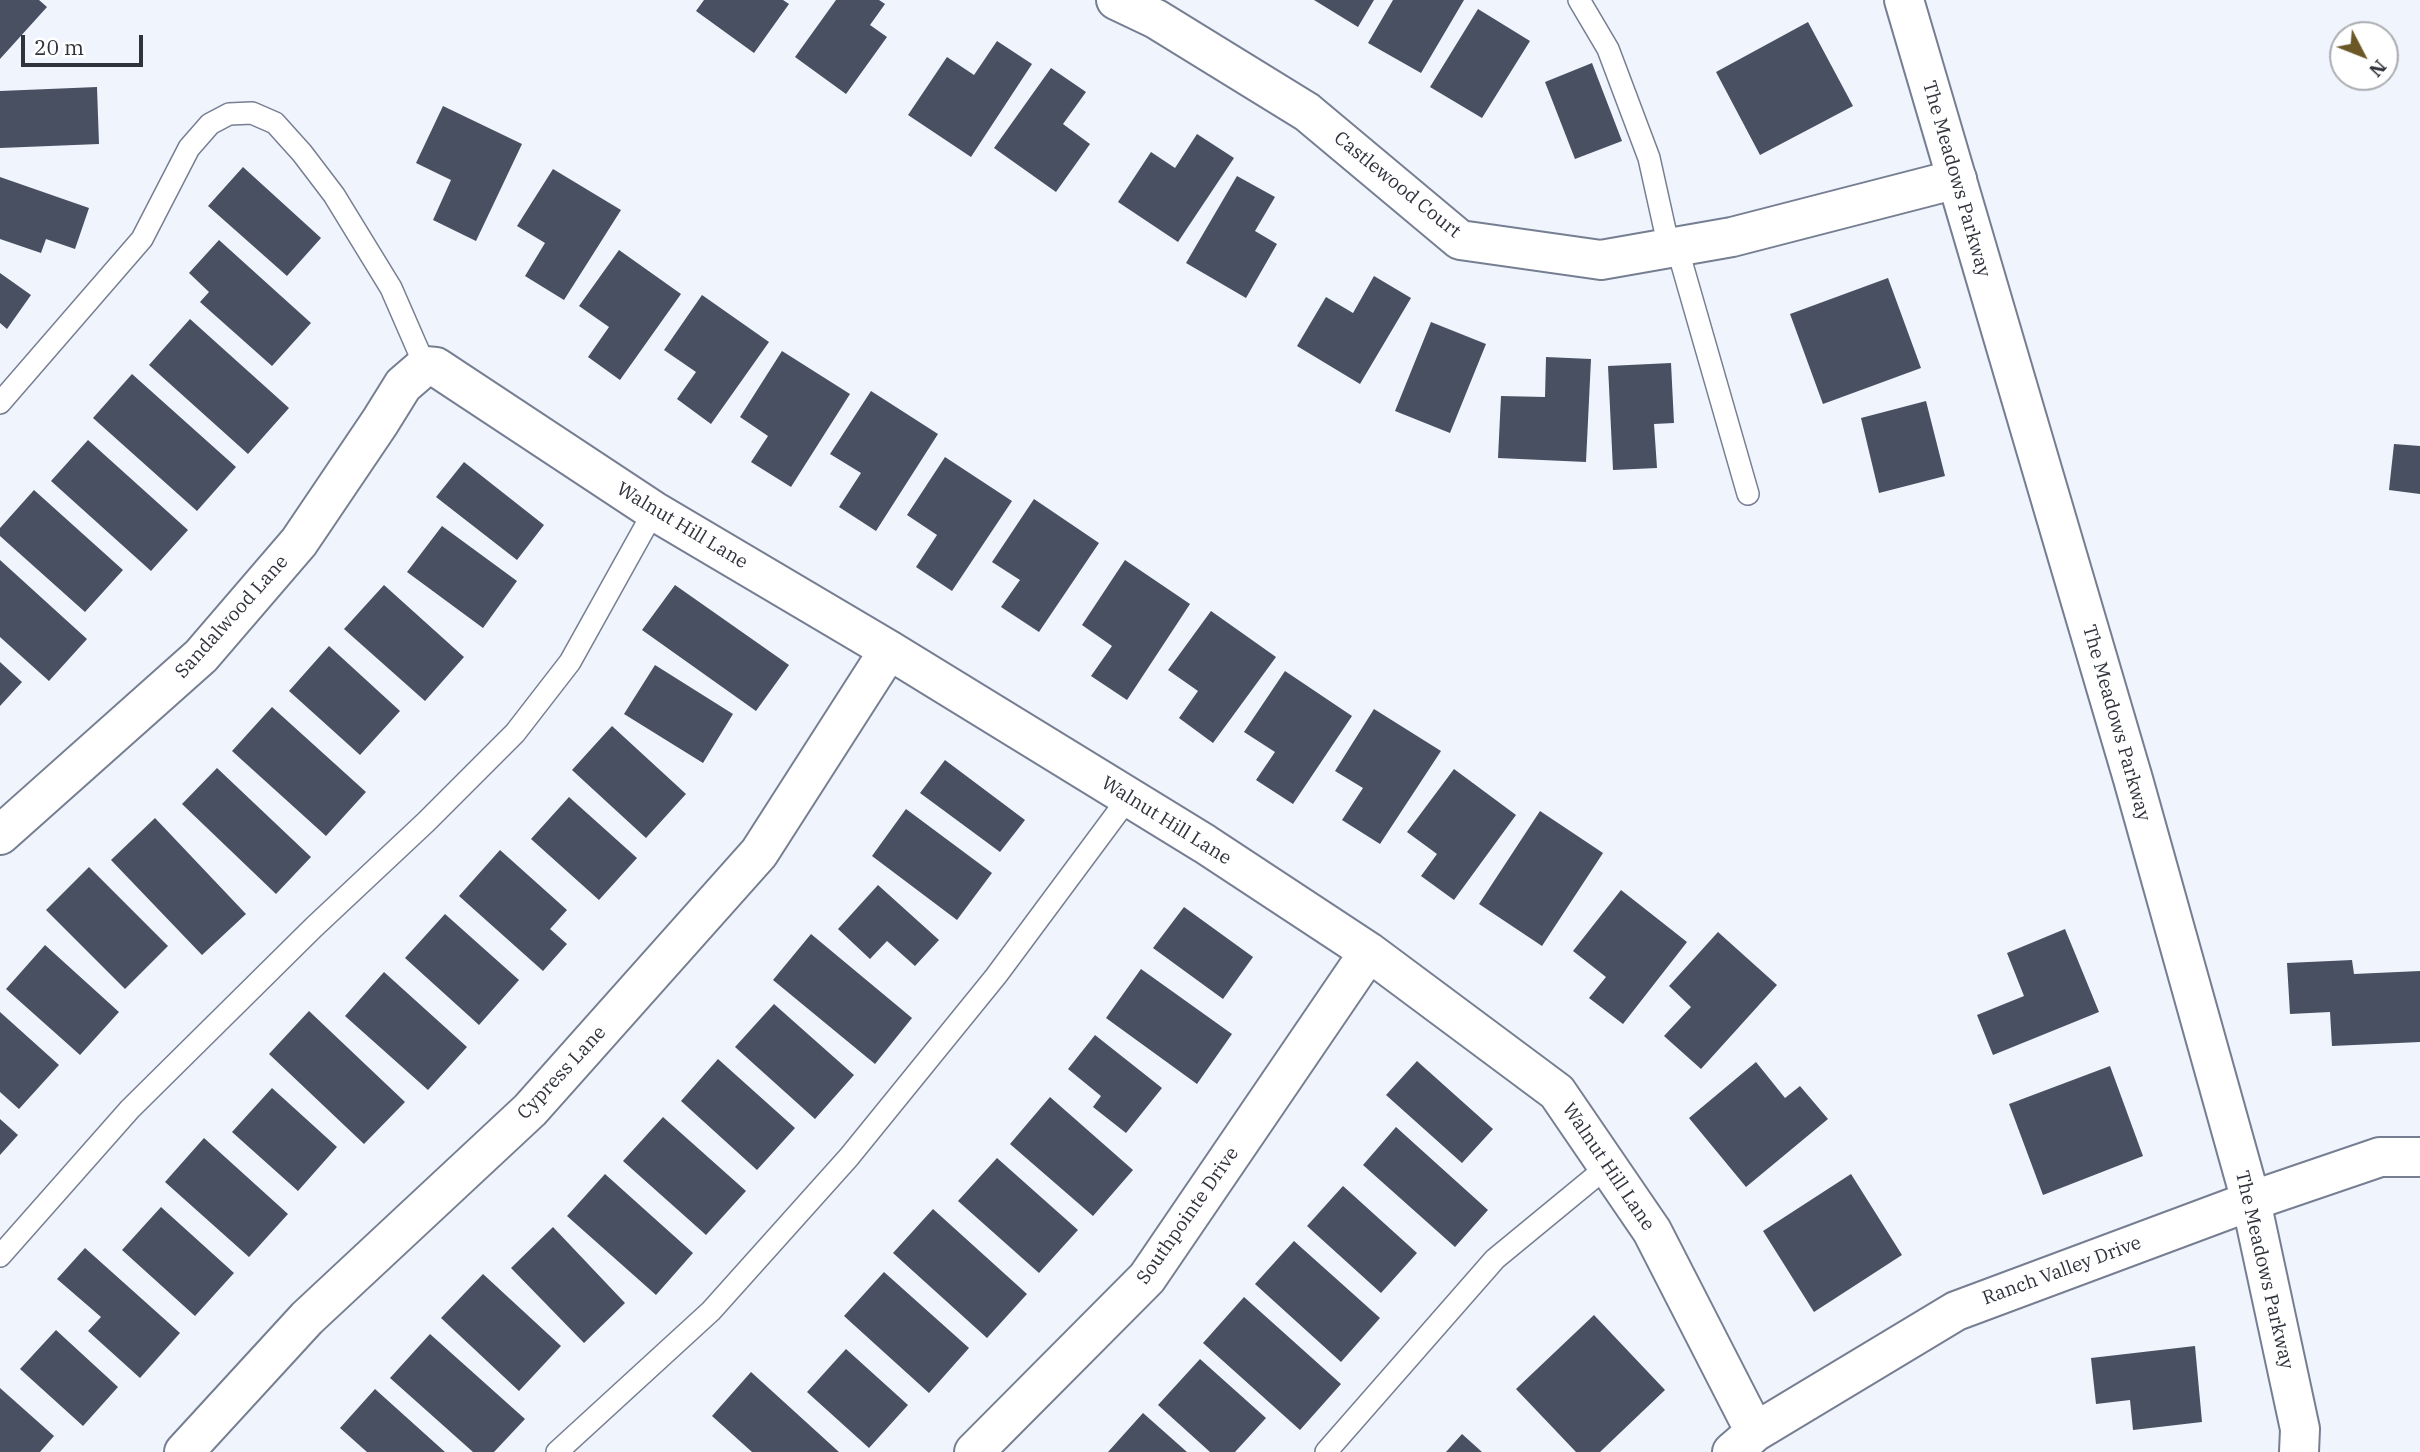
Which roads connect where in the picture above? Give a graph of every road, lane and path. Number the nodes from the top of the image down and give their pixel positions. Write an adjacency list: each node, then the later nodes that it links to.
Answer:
1 (1116, 0): 5 (street, Castlewood Court)
2 (1579, 0): 5 (lane)
3 (1904, 0): 4 (street, The Meadows Parkway)
4 (1956, 179): 5 (street, Castlewood Court); 16 (street, The Meadows Parkway)
5 (1673, 248): 8 (lane)
6 (425, 366): 7 (lane); 9 (street, Walnut Hill Lane); 12 (street, Sandalwood Lane)
7 (0, 403)
8 (1748, 494)
9 (654, 511): 10 (street, Walnut Hill Lane); 17 (lane)
10 (889, 650): 11 (street, Walnut Hill Lane); 19 (street, Cypress Lane)
11 (1129, 797): 13 (street, Walnut Hill Lane); 20 (lane)
12 (0, 835)
13 (1368, 952): 15 (street, Walnut Hill Lane); 21 (street, Southpointe Drive)
14 (2420, 1157): 16 (street, Ranch Valley Drive)
15 (1608, 1166): 18 (street, Walnut Hill Lane); 22 (lane)
16 (2251, 1201): 18 (street, Ranch Valley Drive); 23 (street, The Meadows Parkway)
17 (0, 1256)
18 (1744, 1442)
19 (184, 1452)
20 (558, 1452)
21 (974, 1452)
22 (1326, 1452)
23 (2299, 1452)

